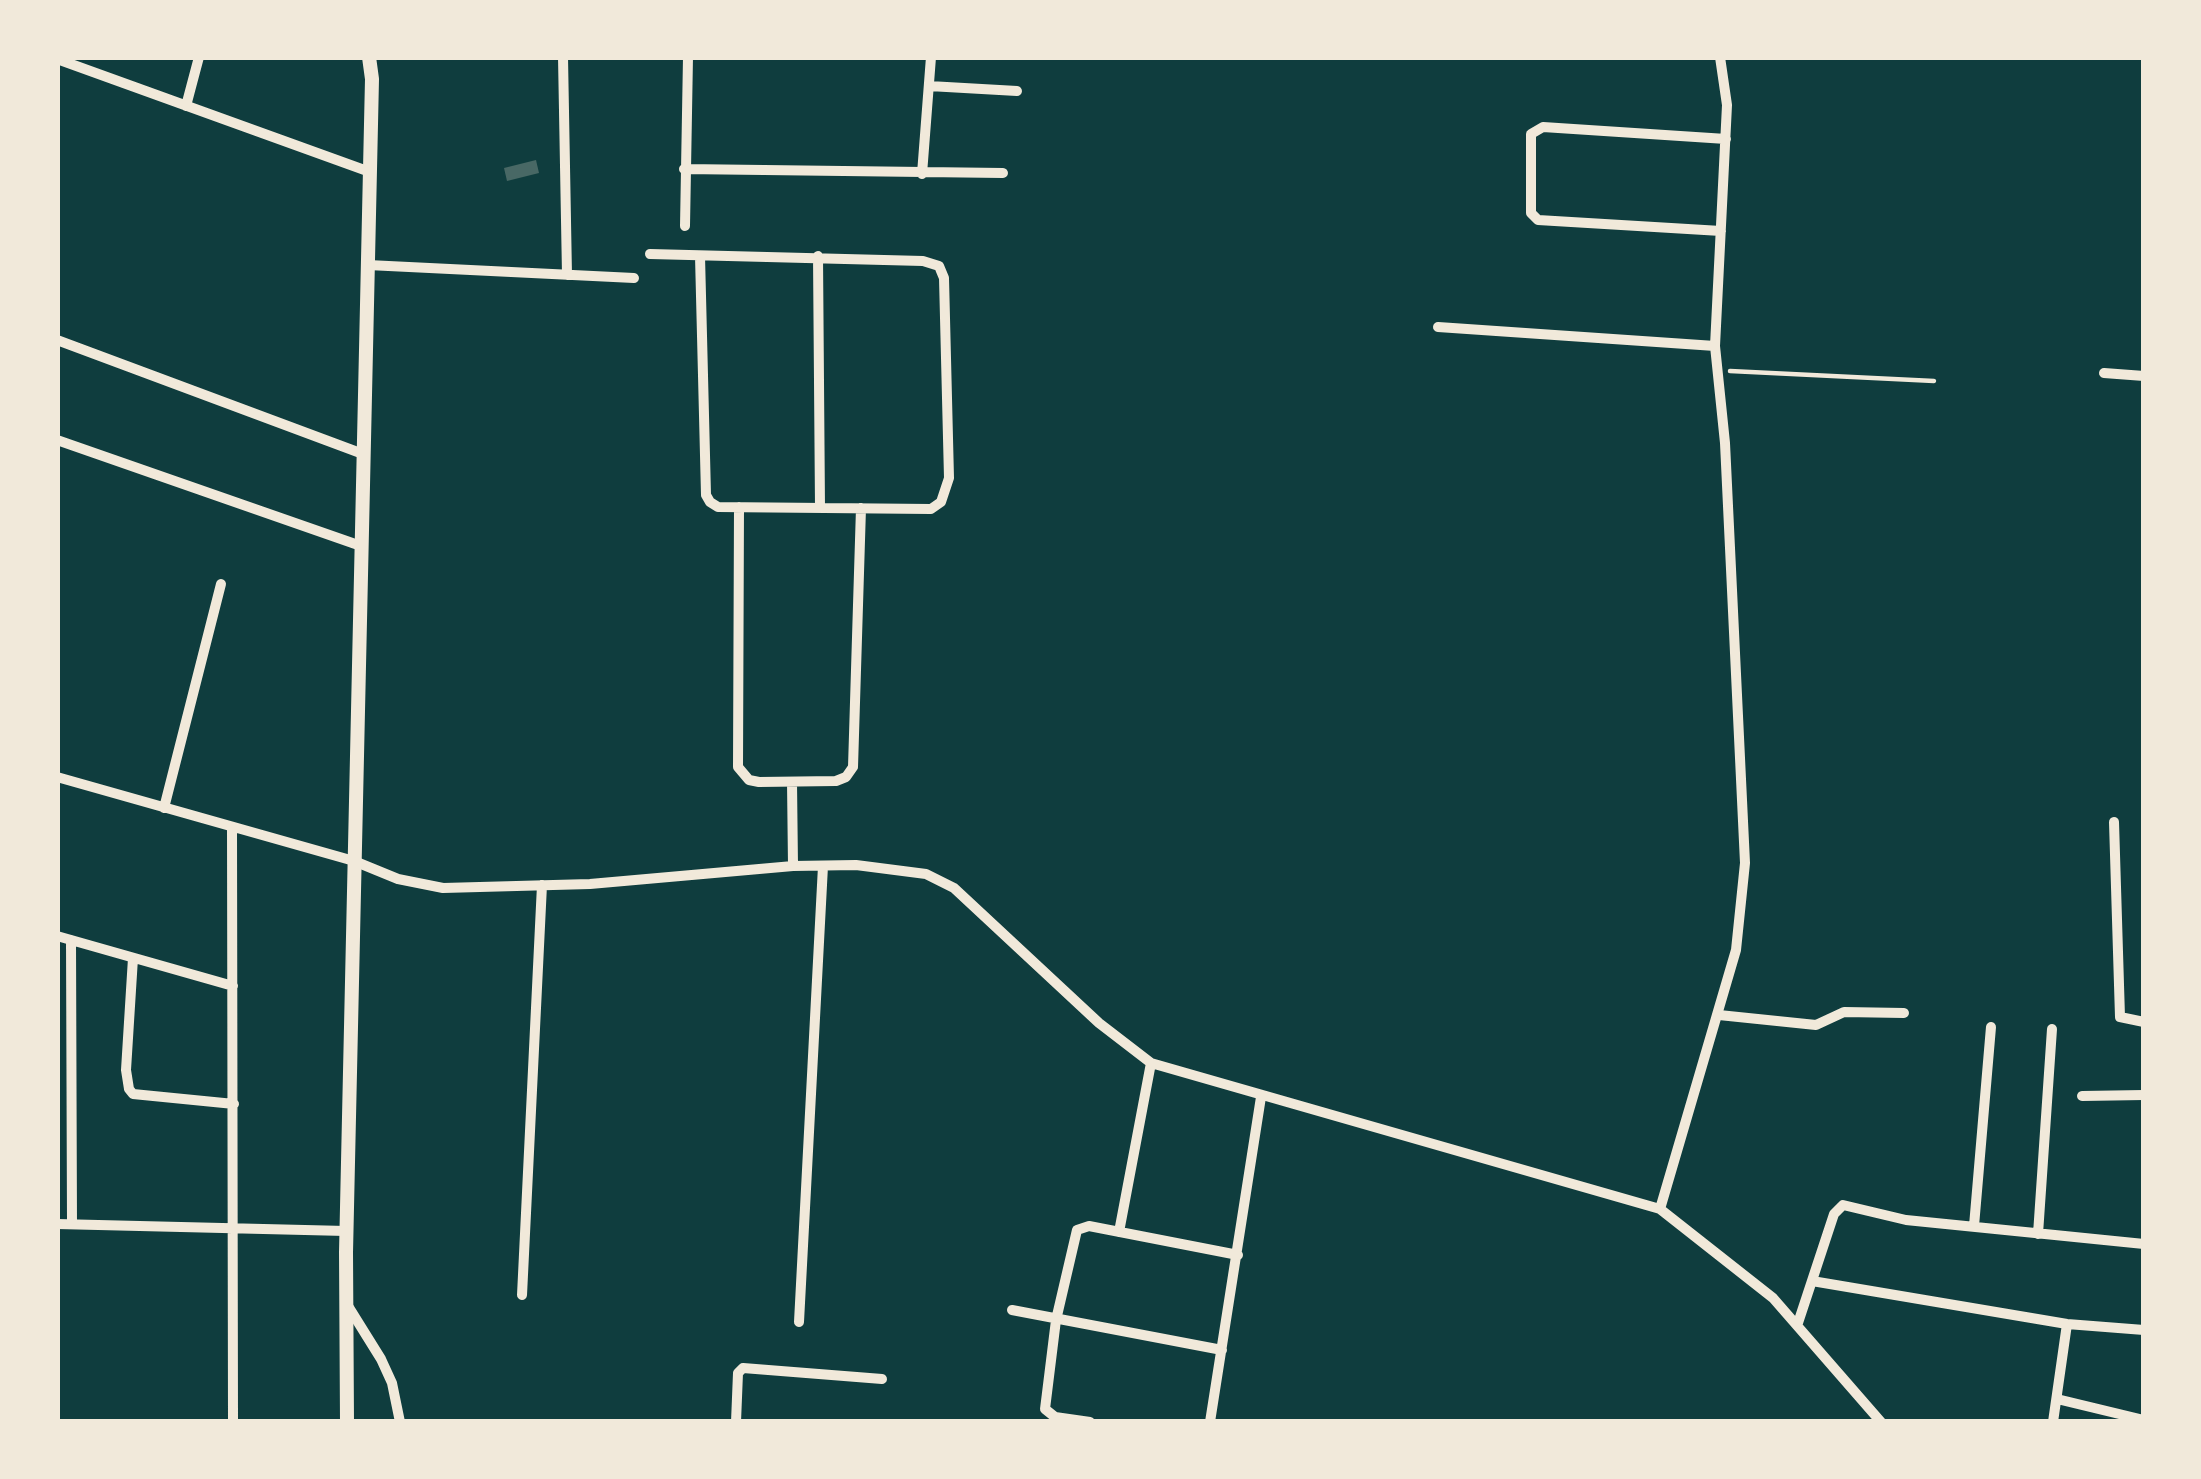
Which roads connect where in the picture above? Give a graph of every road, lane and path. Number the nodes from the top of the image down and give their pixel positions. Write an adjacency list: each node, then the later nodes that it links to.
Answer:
1 (200, 57): 10 (street)
2 (369, 57): 13 (street)
3 (562, 57): 22 (street)
4 (688, 57): 12 (street)
5 (931, 57): 8 (street)
6 (1720, 57): 11 (street)
7 (57, 59): 10 (street)
8 (929, 86): 9 (street); 15 (street)
9 (1017, 91)
10 (187, 106): 13 (street)
11 (1726, 140): 17 (street); 17 (street)
12 (684, 169): 15 (street); 16 (street)
13 (370, 172): 21 (street)
14 (1003, 173): 15 (street)
15 (922, 174)
16 (685, 226)
17 (1721, 231): 26 (street)
18 (650, 254): 19 (street)
19 (700, 256): 20 (street); 33 (street)
20 (818, 256): 34 (street); 35 (street)
21 (368, 266): 22 (street); 32 (street)
22 (567, 275): 23 (street)
23 (634, 278)
24 (1438, 327): 26 (street)
25 (57, 340): 32 (street)
26 (1715, 346): 27 (street)
27 (1717, 371): 30 (path); 52 (street)
28 (2104, 373): 29 (street)
29 (2144, 376)
30 (1934, 381)
31 (57, 440): 36 (street)
32 (363, 454): 36 (street)
33 (739, 507): 34 (street); 39 (street)
34 (820, 508): 35 (street)
35 (861, 508): 39 (street)
36 (362, 546): 43 (street)
37 (221, 584): 40 (street)
38 (57, 777): 40 (street)
39 (792, 782): 44 (street)
40 (164, 808): 42 (street)
41 (2114, 822): 53 (street)
42 (232, 827): 43 (street); 50 (street)
43 (354, 861): 46 (street); 68 (street)
44 (793, 866): 45 (street); 46 (street)
45 (823, 866): 56 (street); 78 (street)
46 (542, 885): 74 (street)
47 (57, 936): 48 (street)
48 (70, 940): 49 (street); 61 (street)
49 (133, 958): 50 (street); 62 (street)
50 (233, 986): 62 (street)
51 (1904, 1013): 52 (street)
52 (1719, 1015): 63 (street)
53 (2144, 1022)
54 (1991, 1027): 67 (street)
55 (2052, 1028): 70 (street)
56 (1151, 1064): 60 (street); 69 (street)
57 (2144, 1095): 59 (street)
58 (57, 1096): 61 (street)
59 (2082, 1096)
60 (1261, 1097): 63 (street); 72 (street)
61 (71, 1100): 65 (street)
62 (234, 1104): 66 (street)
63 (1660, 1209): 79 (street)
64 (57, 1224): 65 (street)
65 (72, 1224): 66 (street)
66 (234, 1226): 68 (street); 86 (street)
67 (1974, 1226): 70 (street); 73 (street)
68 (346, 1231): 75 (street)
69 (1119, 1232): 72 (street); 77 (street)
70 (2038, 1234): 71 (street)
71 (2144, 1244)
72 (1238, 1256): 82 (street)
73 (1812, 1281): 79 (street); 80 (street)
74 (522, 1295)
75 (346, 1303): 87 (street); 88 (street)
76 (1012, 1310): 77 (street)
77 (1056, 1320): 82 (street); 90 (street)
78 (799, 1322)
79 (1798, 1324): 92 (street)
80 (2067, 1324): 81 (street); 84 (street)
81 (2144, 1330)
82 (1222, 1350): 91 (street)
83 (881, 1379): 89 (street)
84 (2057, 1400): 85 (street); 93 (street)
85 (2144, 1420)
86 (233, 1422)
87 (347, 1422)
88 (400, 1422)
89 (736, 1422)
90 (1090, 1422)
91 (1210, 1422)
92 (1882, 1422)
93 (2053, 1422)

